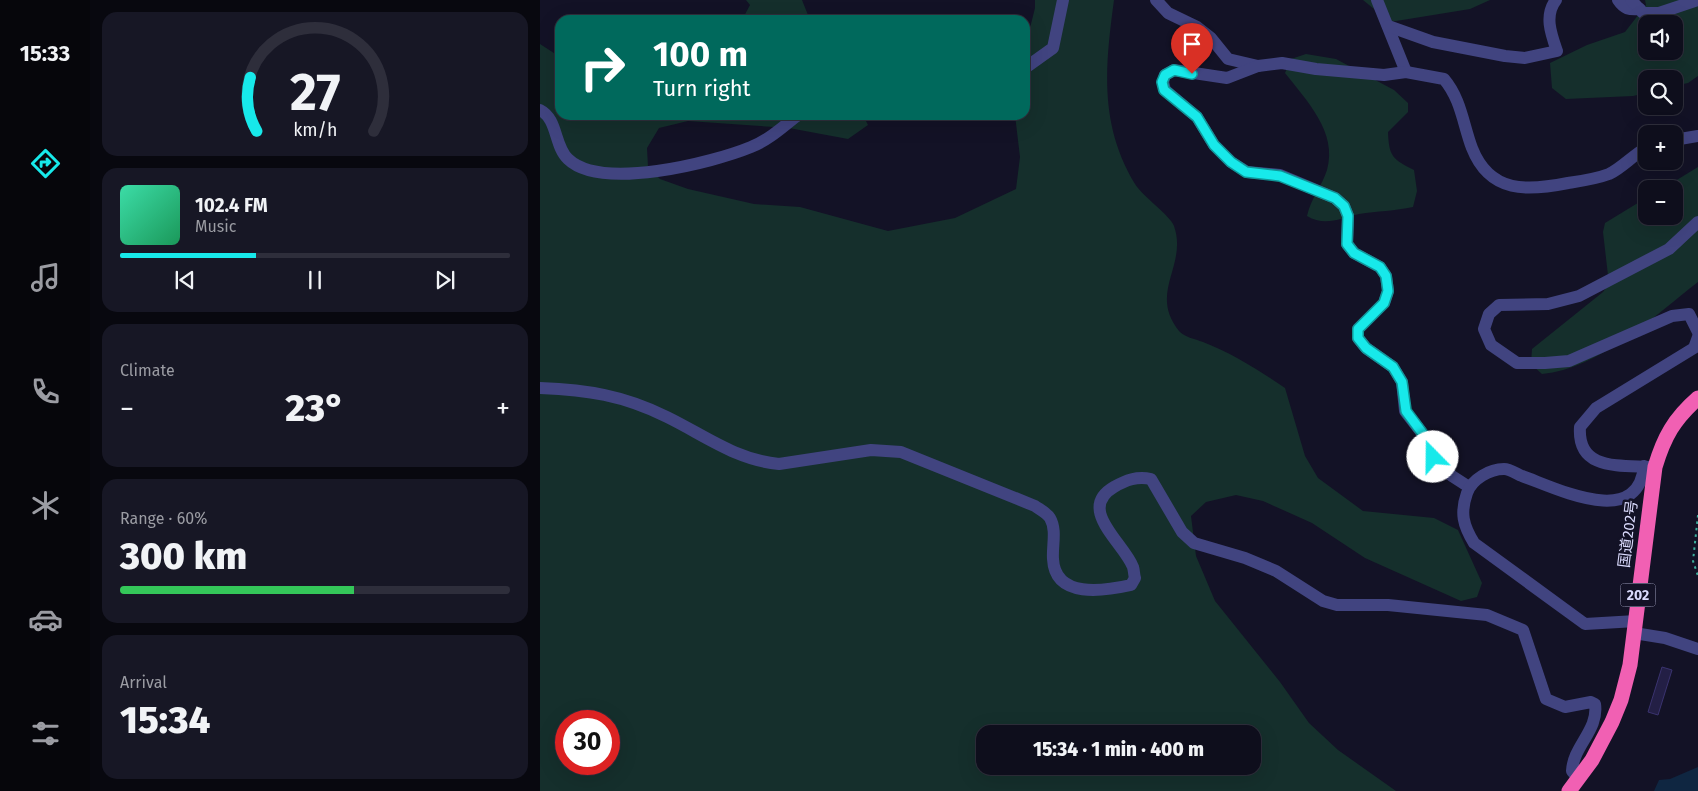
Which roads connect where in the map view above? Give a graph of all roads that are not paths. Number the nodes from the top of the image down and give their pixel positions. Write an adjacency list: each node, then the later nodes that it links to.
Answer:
1 (1063, 0): 9 (street)
2 (1156, 0): 10 (street)
3 (1377, 0): 8 (street)
4 (1556, 0): 8 (street)
5 (1618, 0): 7 (street)
6 (1698, 0): 7 (street)
7 (1636, 5)
8 (1388, 26): 11 (street)
9 (1030, 64)
10 (1258, 66): 11 (street); 23 (street)
11 (1406, 72): 16 (street)
12 (540, 110): 13 (street)
13 (792, 120)
14 (1698, 136): 15 (street)
15 (1683, 138)
16 (1638, 154)
17 (1698, 222): 18 (street)
18 (1698, 332)
19 (1698, 337): 22 (street)
20 (540, 388): 26 (street)
21 (1698, 398): 22 (highway, 国道202号 / 202)
22 (1649, 467): 23 (street); 24 (highway, 国道202号 / 202)
23 (1469, 488): 24 (street)
24 (1635, 627): 25 (street); 26 (highway, 国道202号 / 202)
25 (1698, 649)
26 (1578, 778): 27 (highway, 国道202号 / 202)
27 (1568, 791)

